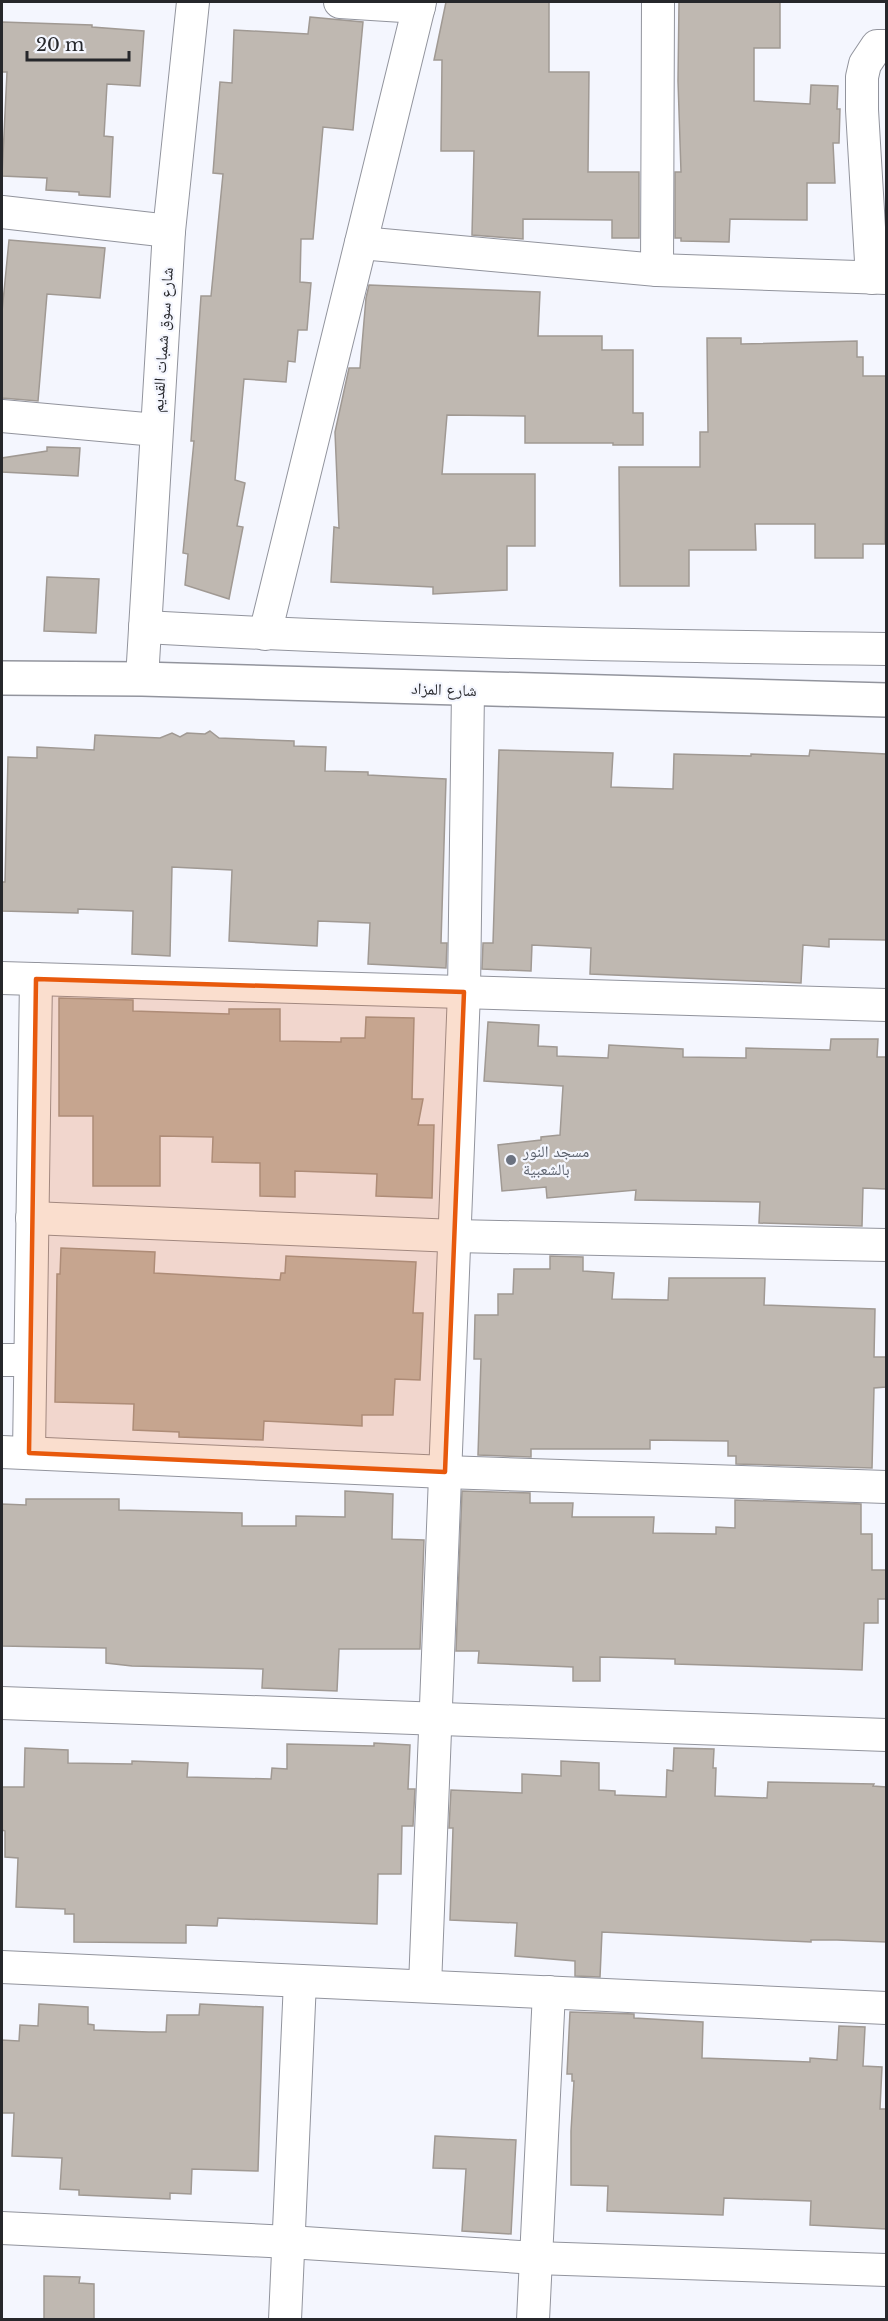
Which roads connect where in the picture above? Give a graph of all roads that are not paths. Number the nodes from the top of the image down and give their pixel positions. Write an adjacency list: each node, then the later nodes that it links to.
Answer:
1 (193, 2): 7 (street, شارع سوق شمبات القديم)
2 (340, 2): 4 (street)
3 (658, 2): 9 (street)
4 (420, 4): 8 (street)
5 (886, 46): 10 (street)
6 (2, 212): 7 (street)
7 (169, 231): 12 (street, شارع سوق شمبات القديم)
8 (361, 243): 9 (street); 14 (street)
9 (657, 270): 10 (street)
10 (879, 278)
11 (2, 416): 12 (street)
12 (156, 430): 13 (street, شارع سوق شمبات القديم)
13 (145, 627): 14 (street); 17 (street, شارع سوق شمبات القديم)
14 (265, 634): 15 (street)
15 (886, 649)
16 (2, 678): 17 (street, شارع المزاد)
17 (142, 679): 18 (street, شارع المزاد)
18 (468, 690): 19 (street, شارع المزاد); 22 (street)
19 (886, 700)
20 (2, 978): 21 (street)
21 (36, 979): 22 (street); 24 (street)
22 (464, 992): 23 (street); 25 (street)
23 (886, 1005)
24 (32, 1218): 25 (street); 27 (street)
25 (455, 1236): 26 (street); 29 (street)
26 (886, 1245)
27 (16, 1360): 28 (street)
28 (15, 1452): 29 (street)
29 (445, 1472): 30 (street); 32 (street)
30 (886, 1487)
31 (2, 1703): 32 (street)
32 (437, 1719): 33 (street); 36 (street)
33 (886, 1735)
34 (2, 1967): 35 (street)
35 (300, 1981): 36 (street); 40 (street)
36 (425, 1986): 37 (street)
37 (549, 1992): 38 (street); 41 (street)
38 (886, 2007)
39 (2, 2228): 40 (street)
40 (290, 2242): 41 (street); 43 (street)
41 (536, 2258): 42 (street); 44 (street)
42 (886, 2270)
43 (285, 2319)
44 (533, 2319)

